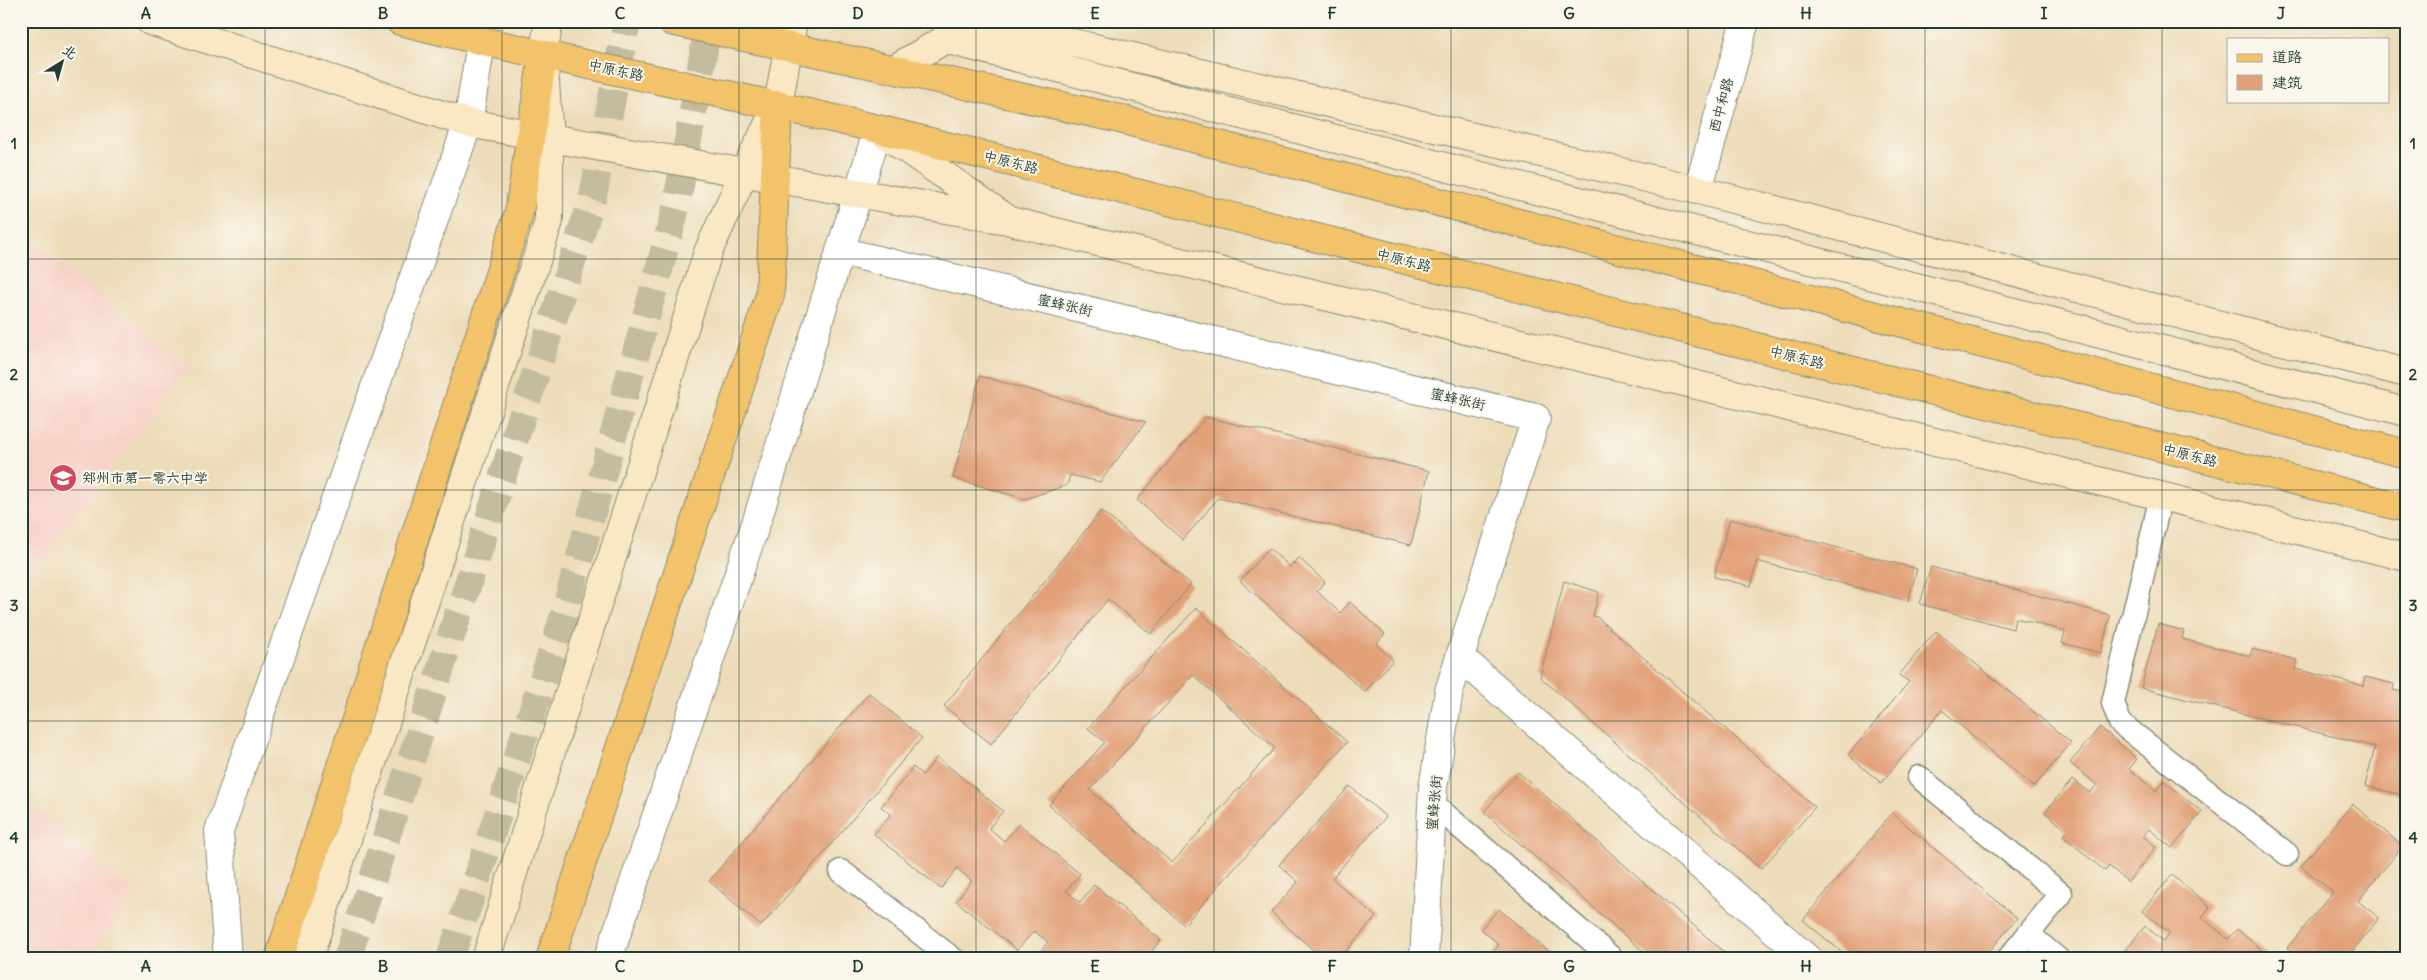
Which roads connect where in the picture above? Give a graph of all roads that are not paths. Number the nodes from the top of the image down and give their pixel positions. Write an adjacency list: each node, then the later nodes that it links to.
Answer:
1 (150, 21): 14 (street)
2 (400, 21): 10 (main road, 中原东路)
3 (549, 21): 11 (street)
4 (671, 21): 8 (main road)
5 (975, 21): 9 (street)
6 (980, 21): 19 (street)
7 (1745, 21): 19 (street, 西中和路)
8 (791, 34): 12 (main road); 13 (street)
9 (944, 40): 12 (street); 24 (street)
10 (481, 42): 11 (main road, 中原东路); 14 (street)
11 (543, 54): 13 (main road, 中原东路); 16 (main road)
12 (894, 70): 25 (main road)
13 (778, 105): 15 (main road, 中原东路); 17 (street); 18 (main road)
14 (468, 122): 16 (street); 35 (street)
15 (878, 129): 20 (street); 21 (street); 27 (main road, 中原东路)
16 (540, 136): 17 (street); 36 (main road); 37 (street)
17 (744, 173): 18 (street); 38 (street)
18 (775, 179): 20 (street); 39 (main road)
19 (1698, 190): 23 (street)
20 (858, 193): 21 (street); 22 (street)
21 (1010, 221): 26 (street)
22 (840, 251): 29 (street, 蜜蜂张街); 40 (street)
23 (2406, 373)
24 (2406, 412)
25 (2406, 454)
26 (2160, 496): 28 (street); 32 (lane)
27 (2406, 508)
28 (2406, 557)
29 (1460, 657): 31 (street, 蜜蜂张街); 44 (street)
30 (1919, 777): 34 (lane)
31 (1432, 803): 42 (street, 蜜蜂张街); 43 (lane)
32 (2287, 854)
33 (841, 871): 41 (lane)
34 (2028, 934): 45 (lane); 46 (lane)
35 (228, 959)
36 (279, 959)
37 (308, 959)
38 (486, 959)
39 (550, 959)
40 (608, 959)
41 (953, 959)
42 (1424, 959)
43 (1613, 959)
44 (1808, 959)
45 (2008, 959)
46 (2058, 959)

